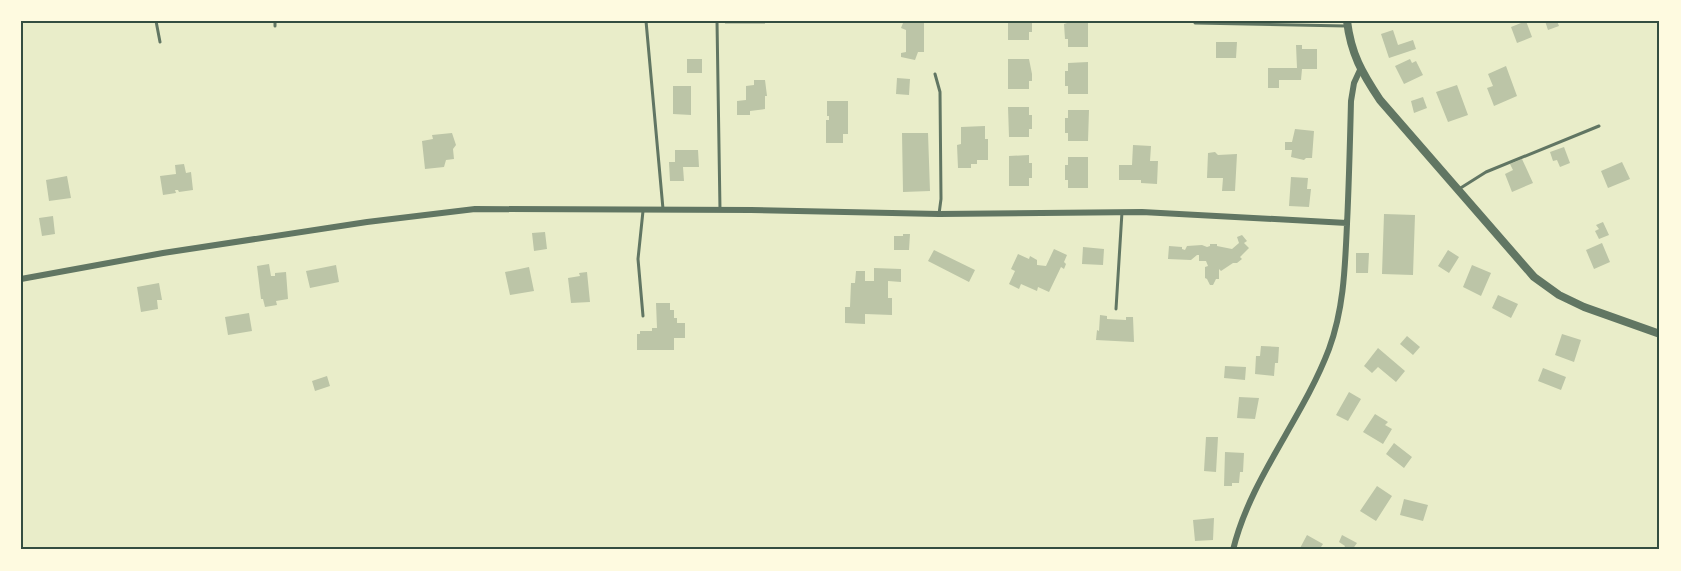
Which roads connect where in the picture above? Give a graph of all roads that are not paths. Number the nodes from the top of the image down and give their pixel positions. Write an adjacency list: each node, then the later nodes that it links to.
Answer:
1 (156, 21): 8 (lane)
2 (275, 21): 7 (lane)
3 (646, 21): 14 (lane)
4 (717, 21): 15 (lane)
5 (1195, 23): 6 (lane)
6 (1347, 24): 9 (street)
7 (275, 26)
8 (160, 42)
9 (1360, 70): 12 (street); 18 (street)
10 (935, 74): 17 (lane)
11 (1599, 126): 12 (lane)
12 (1458, 190): 22 (street)
13 (643, 209): 14 (street); 19 (street); 21 (lane)
14 (663, 209): 15 (street)
15 (720, 210): 17 (street)
16 (1122, 212): 17 (street); 18 (street); 20 (lane)
17 (939, 214)
18 (1347, 223): 23 (street)
19 (21, 279)
20 (1116, 309)
21 (643, 316)
22 (1660, 334)
23 (1233, 550)

